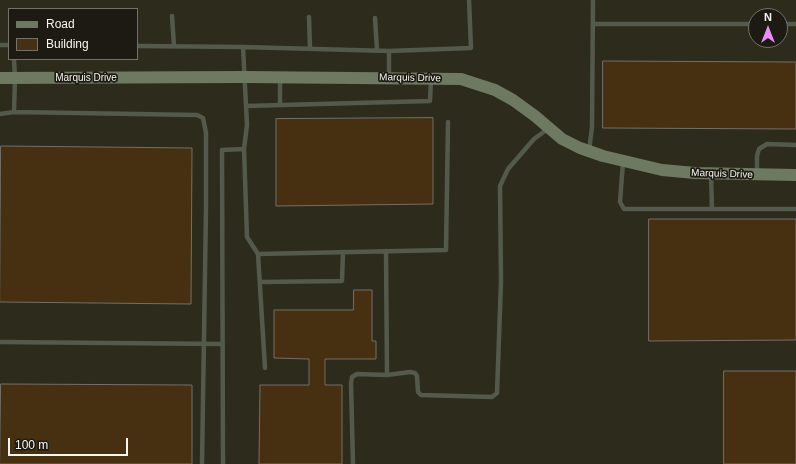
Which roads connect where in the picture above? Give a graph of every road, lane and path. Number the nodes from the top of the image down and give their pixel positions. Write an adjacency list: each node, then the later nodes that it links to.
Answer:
1 (469, 0): 13 (lane)
2 (593, 0): 6 (lane)
3 (172, 16): 9 (lane)
4 (309, 17): 11 (lane)
5 (375, 18): 12 (lane)
6 (593, 24): 7 (lane); 29 (lane)
7 (748, 24)
8 (138, 46): 9 (lane)
9 (174, 46): 10 (lane)
10 (243, 47): 11 (lane); 15 (lane)
11 (310, 48): 12 (lane)
12 (377, 50): 13 (lane)
13 (389, 51): 19 (lane)
14 (14, 60): 18 (lane)
15 (245, 76): 16 (street, Marquis Drive); 18 (street, Marquis Drive); 22 (lane)
16 (280, 77): 19 (street, Marquis Drive); 21 (lane)
17 (0, 78): 18 (street, Marquis Drive)
18 (15, 78): 23 (lane)
19 (389, 78): 20 (street, Marquis Drive)
20 (431, 78): 21 (lane); 26 (street, Marquis Drive)
21 (280, 105): 22 (lane)
22 (246, 106): 28 (lane)
23 (14, 112): 24 (lane); 41 (lane)
24 (0, 114)
25 (448, 122): 36 (lane)
26 (549, 128): 29 (street, Marquis Drive); 44 (lane)
27 (796, 145): 32 (lane)
28 (244, 149): 38 (lane); 42 (lane)
29 (589, 151): 30 (street, Marquis Drive)
30 (623, 160): 31 (street, Marquis Drive); 34 (lane)
31 (711, 174): 32 (street, Marquis Drive); 34 (lane)
32 (757, 175): 33 (street, Marquis Drive)
33 (796, 175)
34 (712, 209): 35 (lane)
35 (796, 209)
36 (386, 251): 37 (lane); 44 (lane)
37 (343, 252): 38 (lane); 39 (lane)
38 (258, 254): 39 (lane)
39 (260, 282): 43 (lane)
40 (0, 342): 41 (lane)
41 (204, 344): 42 (lane); 45 (lane)
42 (223, 344): 46 (lane)
43 (265, 368)
44 (387, 375): 47 (lane)
45 (202, 464)
46 (223, 464)
47 (353, 464)

